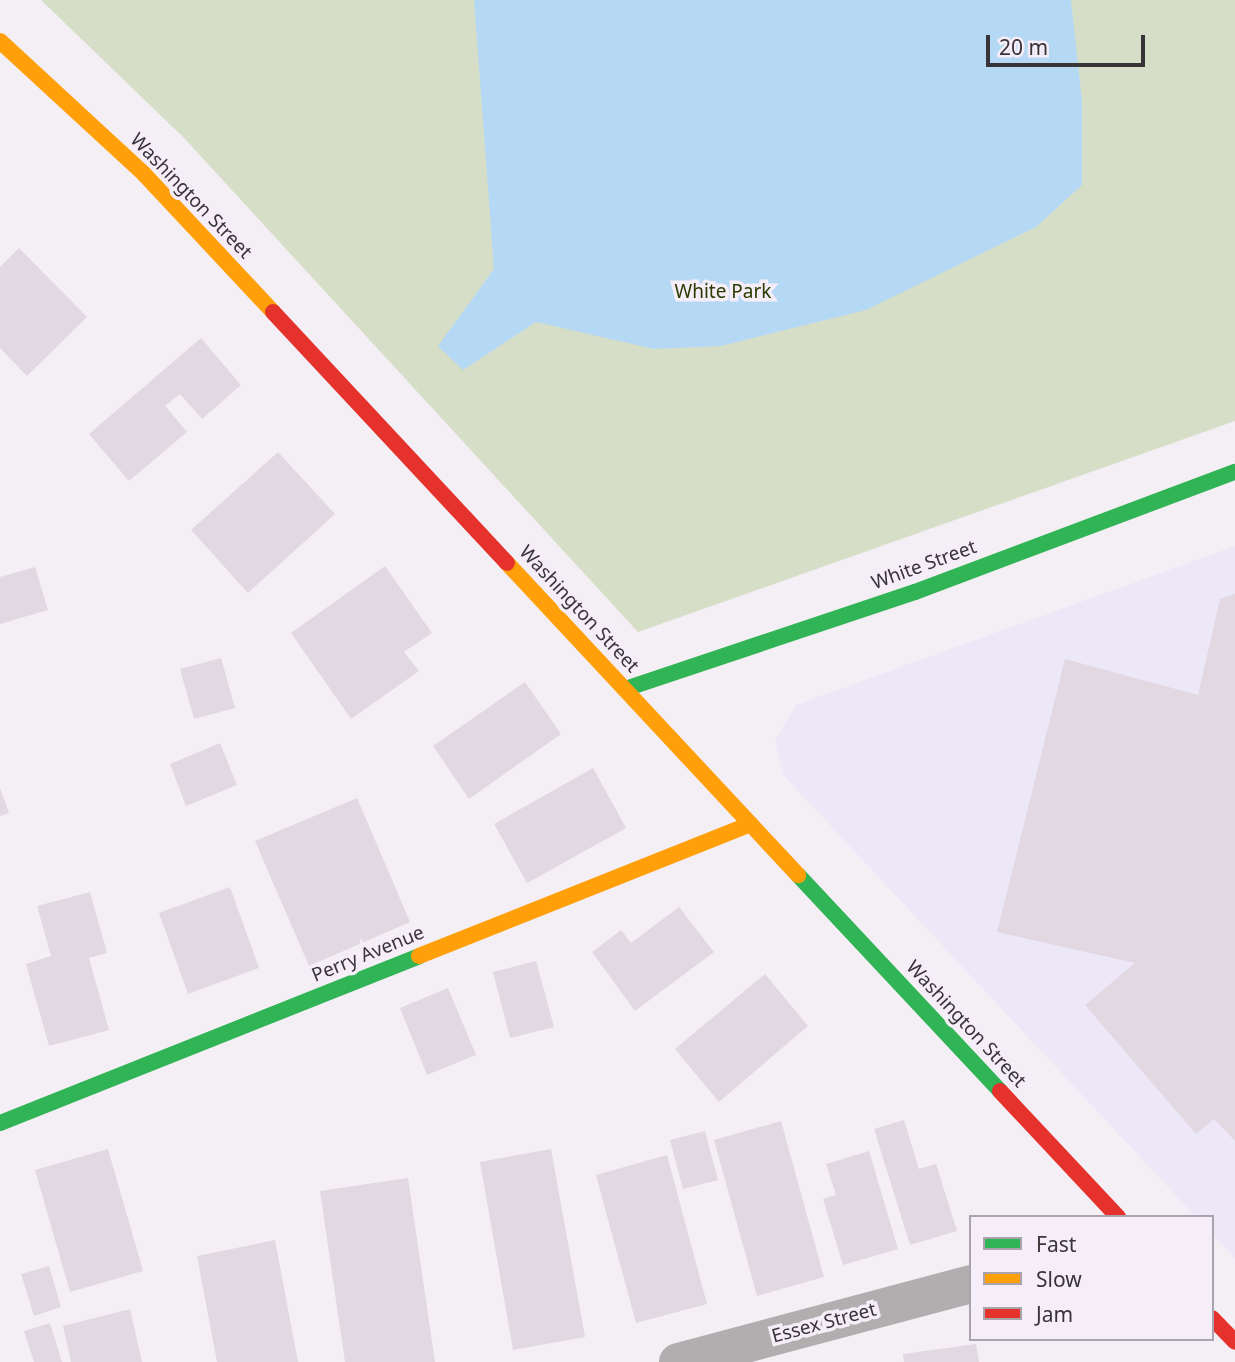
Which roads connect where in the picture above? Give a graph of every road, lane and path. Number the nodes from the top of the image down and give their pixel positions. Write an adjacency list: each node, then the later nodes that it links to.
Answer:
1 (0, 41): 3 (street, Washington Street)
2 (1235, 472): 3 (street, White Street)
3 (625, 690): 4 (street, Washington Street)
4 (751, 824): 5 (street, Perry Avenue); 6 (street, Washington Street)
5 (0, 1124)
6 (1116, 1215)
7 (969, 1285): 10 (street, Essex Street)
8 (1214, 1320): 9 (street)
9 (1235, 1342)
10 (678, 1362)

